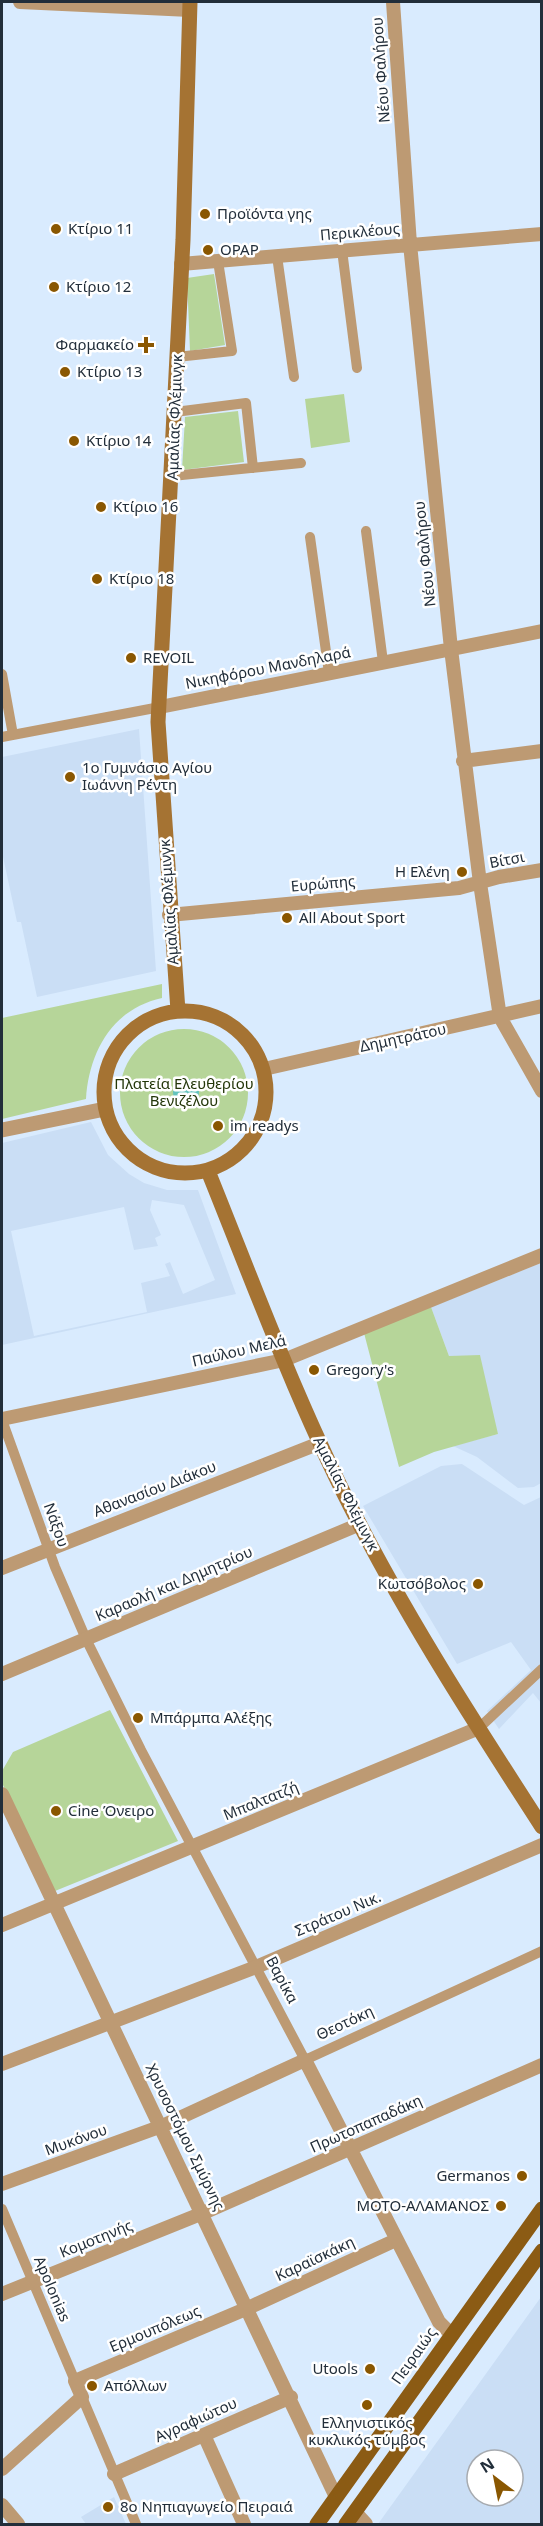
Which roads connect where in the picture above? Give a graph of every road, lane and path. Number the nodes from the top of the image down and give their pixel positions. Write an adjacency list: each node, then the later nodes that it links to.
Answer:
1 (20, 2): 3 (street)
2 (393, 2): 5 (street, Νέου Φαλήρου)
3 (190, 6): 9 (main road, Αμαλίας Φλέμινγκ)
4 (542, 234): 5 (street, Περικλέους)
5 (410, 244): 6 (street, Περικλέους); 20 (street, Νέου Φαλήρου)
6 (342, 250): 7 (street, Περικλέους); 11 (street)
7 (277, 256): 8 (street, Περικλέους); 12 (street)
8 (218, 261): 9 (street, Περικλέους); 10 (street)
9 (181, 264): 10 (main road, Αμαλίας Φλέμινγκ)
10 (177, 357): 13 (main road, Αμαλίας Φλέμινγκ)
11 (357, 368)
12 (294, 377)
13 (175, 412): 15 (street); 16 (main road, Αμαλίας Φλέμινγκ)
14 (301, 463): 15 (street)
15 (253, 468): 16 (street)
16 (172, 476): 24 (main road, Αμαλίας Φλέμινγκ)
17 (366, 531): 21 (street)
18 (310, 537): 22 (street)
19 (542, 631): 20 (street, Νικηφόρου Μανδηλαρά)
20 (451, 649): 21 (street, Νικηφόρου Μανδηλαρά); 28 (street, Νέου Φαλήρου)
21 (383, 662): 22 (street, Νικηφόρου Μανδηλαρά)
22 (329, 673): 24 (street, Νικηφόρου Μανδηλαρά)
23 (2, 674): 25 (street)
24 (160, 707): 25 (street, Νικηφόρου Μανδηλαρά); 31 (main road, Αμαλίας Φλέμινγκ)
25 (13, 735): 26 (street, Νικηφόρου Μανδηλαρά)
26 (2, 737)
27 (542, 751): 28 (street)
28 (463, 761): 30 (street, Νέου Φαλήρου)
29 (542, 870): 30 (street, Βίτσι)
30 (480, 883): 31 (street, Ευρώπης); 34 (street, Νέου Φαλήρου)
31 (169, 915): 33 (main road, Αμαλίας Φλέμινγκ)
32 (542, 1006): 34 (street, Δημητράτου)
33 (178, 1011): 35 (main road); 37 (main road)
34 (500, 1017): 35 (street, Δημητράτου); 36 (street, Νέου Φαλήρου)
35 (264, 1069): 39 (main road)
36 (542, 1091)
37 (105, 1109): 38 (street); 39 (main road)
38 (2, 1130)
39 (208, 1171): 41 (main road, Αμαλίας Φλέμινγκ)
40 (542, 1255): 41 (street, Παύλου Μελά)
41 (284, 1360): 42 (street, Παύλου Μελά); 43 (main road, Αμαλίας Φλέμινγκ)
42 (2, 1420): 45 (street, Νάξου)
43 (320, 1443): 44 (main road, Αμαλίας Φλέμινγκ); 45 (street, Αθανασίου Διάκου)
44 (360, 1524): 47 (street, Καραολή και Δημητρίου); 50 (main road, Αμαλίας Φλέμινγκ)
45 (48, 1548): 46 (street, Αθανασίου Διάκου); 47 (street, Νάξου)
46 (2, 1568)
47 (86, 1639): 49 (street, Καραολή και Δημητρίου); 54 (street, Βαρίκα)
48 (542, 1669): 50 (street)
49 (2, 1674)
50 (479, 1728): 52 (main road, Αμαλίας Φλέμινγκ); 54 (street, Μπαλτατζή)
51 (2, 1794): 55 (street, Χρυσοστόμου Σμύρνης)
52 (542, 1827)
53 (542, 1845): 58 (street, Στράτου Νικ.)
54 (193, 1846): 55 (street, Μπαλτατζή); 58 (street, Βαρίκα)
55 (55, 1903): 56 (street, Μπαλτατζή); 59 (street, Χρυσοστόμου Σμύρνης)
56 (2, 1925)
57 (542, 1951): 60 (street, Θεοτόκη)
58 (256, 1967): 59 (street, Στράτου Νικ.); 60 (street, Βαρίκα)
59 (112, 2022): 61 (street, Στράτου Νικ.); 63 (street, Χρυσοστόμου Σμύρνης)
60 (305, 2060): 63 (street, Θεοτόκη); 64 (street, Βαρίκα)
61 (2, 2064)
62 (542, 2065): 64 (street, Πρωτοπαπαδάκη)
63 (162, 2126): 65 (street, Μυκόνου); 68 (street, Χρυσοστόμου Σμύρνης)
64 (350, 2150): 68 (street, Πρωτοπαπαδάκη); 69 (street, Βαρίκα)
65 (2, 2184)
66 (2, 2209): 71 (street, Apolonias)
67 (542, 2209): 74 (main road, Πειραιώς)
68 (203, 2213): 71 (street, Κομοτηνής); 73 (street, Χρυσοστόμου Σμύρνης)
69 (396, 2240): 73 (street, Καραϊσκάκη); 74 (street, Βαρίκα)
70 (542, 2252): 83 (main road)
71 (34, 2283): 72 (street, Κομοτηνής); 75 (street, Apolonias)
72 (2, 2294)
73 (248, 2308): 75 (street, Ερμουπόλεως); 77 (street, Χρυσοστόμου Σμύρνης)
74 (452, 2335): 81 (main road, Πειραιώς)
75 (75, 2381): 76 (street)
76 (82, 2397): 79 (street); 80 (street)
77 (291, 2397): 78 (street, Αγραφιώτου); 81 (street, Χρυσοστόμου Σμύρνης)
78 (204, 2435): 80 (street, Αγραφιώτου); 86 (street)
79 (2, 2469)
80 (114, 2474): 85 (street)
81 (336, 2497): 87 (main road, Πειραιώς)
82 (2, 2505): 84 (street)
83 (351, 2518): 88 (street)
84 (18, 2524)
85 (136, 2524)
86 (244, 2524)
87 (317, 2524)
88 (366, 2524)

